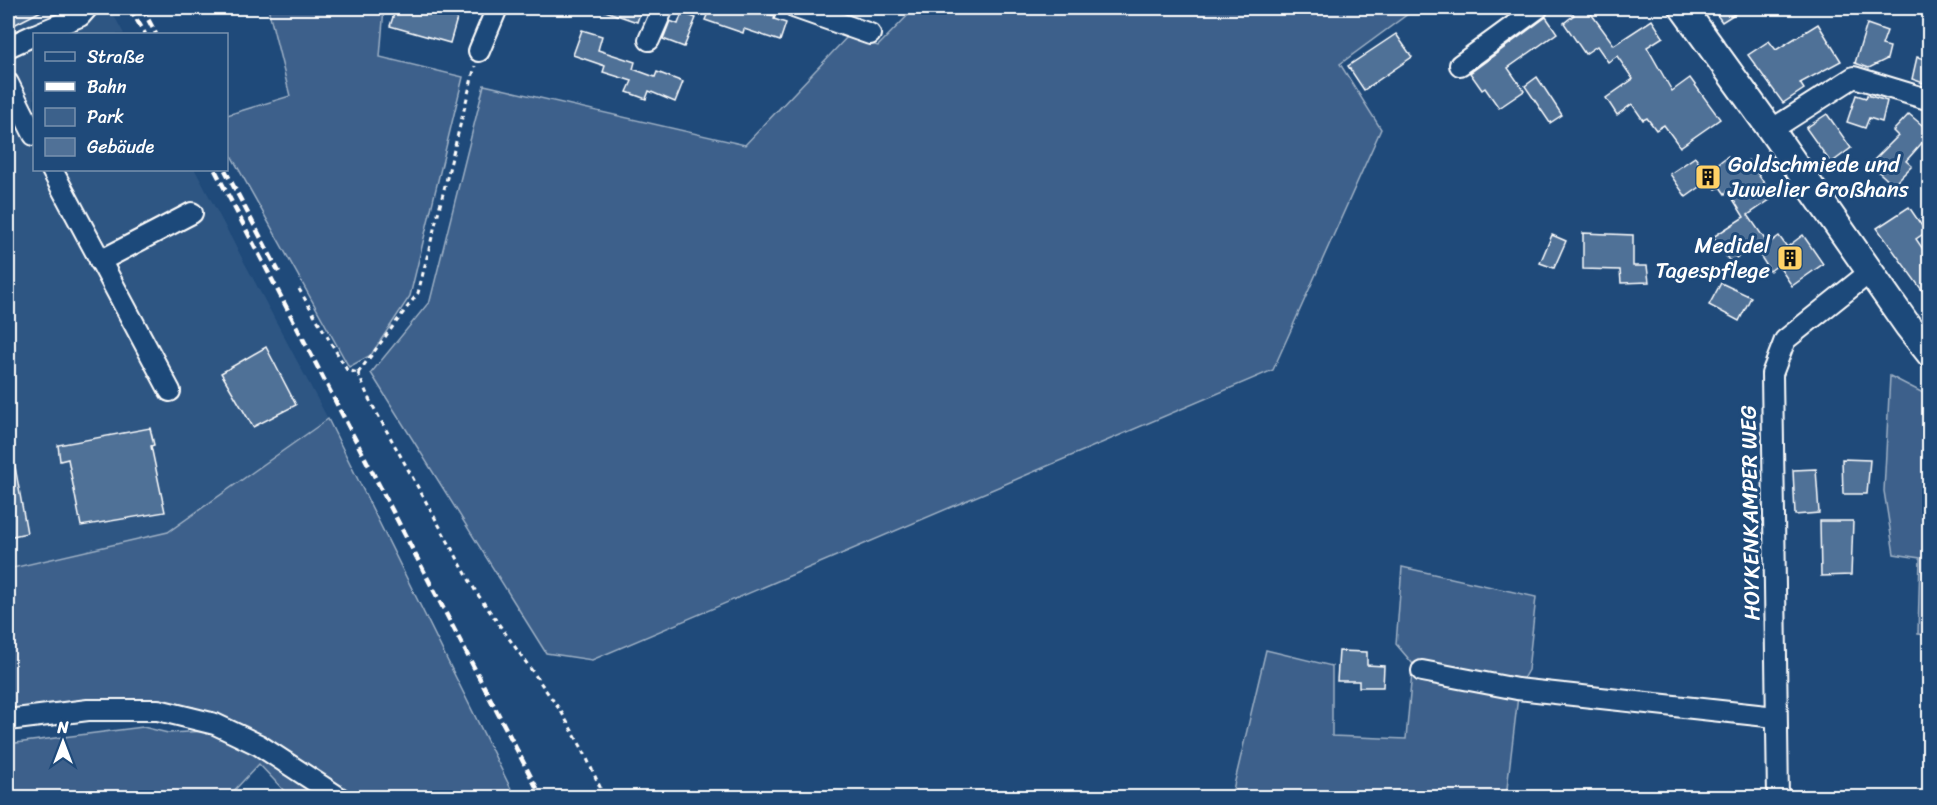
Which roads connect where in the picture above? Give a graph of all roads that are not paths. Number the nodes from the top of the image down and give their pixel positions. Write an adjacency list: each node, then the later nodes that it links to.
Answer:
1 (87, 8): 7 (street)
2 (497, 8): 12 (street)
3 (663, 8): 10 (street)
4 (796, 8): 8 (street)
5 (1538, 8): 13 (street)
6 (1686, 8): 16 (main road)
7 (41, 33)
8 (870, 34)
9 (33, 36): 11 (street)
10 (649, 40)
11 (8, 47)
12 (479, 51)
13 (1460, 64)
14 (8, 83): 17 (street)
15 (1929, 100): 16 (street)
16 (1771, 130): 21 (main road)
17 (33, 133)
18 (53, 171): 20 (street)
19 (192, 213): 20 (street)
20 (100, 261): 23 (street)
21 (1870, 272): 22 (main road); 25 (street, HOYKENKAMPER WEG)
22 (1929, 354)
23 (170, 391)
24 (1422, 671): 25 (street)
25 (1776, 717): 28 (street, HOYKENKAMPER WEG)
26 (8, 720): 27 (street)
27 (340, 798)
28 (1778, 798)

